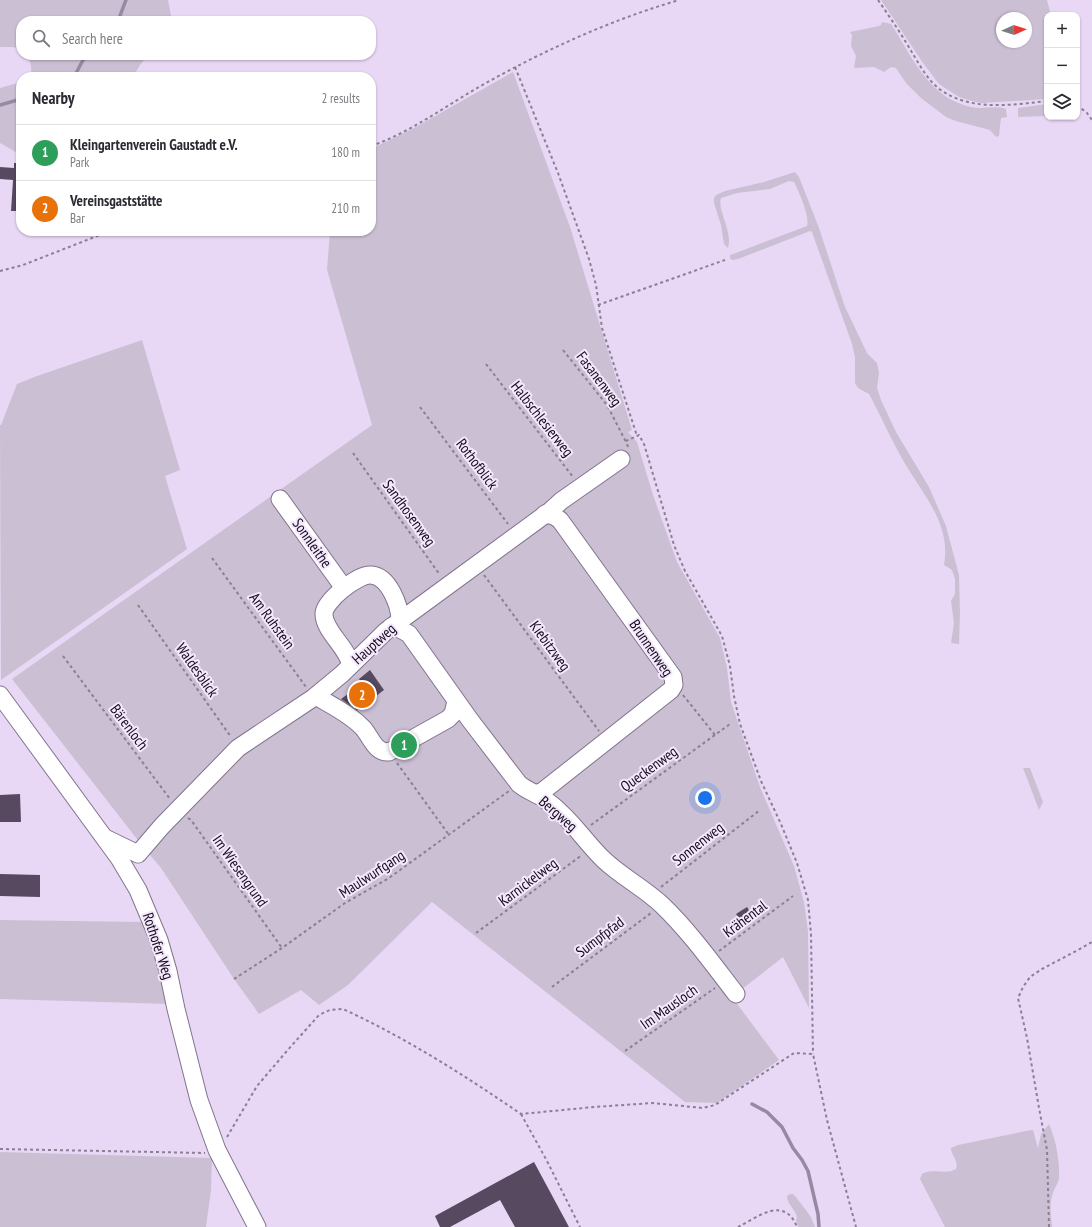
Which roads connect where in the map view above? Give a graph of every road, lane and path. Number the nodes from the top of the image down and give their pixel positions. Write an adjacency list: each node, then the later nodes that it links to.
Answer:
1 (679, 0): 3 (path)
2 (878, 0): 4 (path)
3 (515, 67): 7 (path); 11 (path)
4 (1044, 101)
5 (1080, 108): 6 (path)
6 (1092, 120)
7 (376, 144)
8 (98, 236): 10 (path)
9 (725, 260): 11 (path)
10 (0, 272)
11 (598, 305): 15 (path)
12 (563, 350): 17 (path, Fasanenweg)
13 (486, 364): 20 (path, Halbschlesierweg)
14 (420, 407): 23 (path, Rothofblick)
15 (637, 436): 16 (path); 60 (path)
16 (632, 438)
17 (627, 443)
18 (353, 453): 26 (path, Sandhosenweg)
19 (621, 459): 20 (street, Hauptweg)
20 (581, 487): 22 (street, Hauptweg)
21 (280, 499): 27 (street, Sonnleithe)
22 (545, 514): 23 (street, Hauptweg); 32 (street, Brunnenweg)
23 (516, 535): 25 (street, Hauptweg)
24 (212, 558): 34 (path, Am Ruhstein)
25 (476, 564): 26 (street, Hauptweg); 38 (path, Kiebitzweg)
26 (448, 585): 29 (street, Hauptweg)
27 (344, 588): 29 (street); 31 (street)
28 (138, 605): 39 (path, Waldesblick)
29 (396, 624): 31 (street, Hauptweg); 35 (street, Bergweg)
30 (63, 656): 43 (path, Bärenloch)
31 (352, 664): 34 (street, Hauptweg)
32 (674, 685): 37 (path); 38 (street, Brunnenweg)
33 (0, 695): 47 (street, Rothofer Weg)
34 (315, 697): 39 (street, Hauptweg); 40 (street)
35 (456, 701): 40 (street); 41 (street, Bergweg)
36 (730, 724): 37 (path, Queckenweg)
37 (715, 735): 45 (path, Queckenweg)
38 (607, 740): 42 (street, Brunnenweg)
39 (238, 748): 43 (street, Hauptweg)
40 (389, 752): 46 (path)
41 (519, 784): 42 (street, Bergweg); 46 (path, Maulwurfgang)
42 (536, 794): 45 (street, Bergweg)
43 (178, 810): 47 (street, Hauptweg); 53 (path, Im Wiesengrund)
44 (760, 810): 50 (path, Sonnenweg)
45 (580, 833): 48 (street, Bergweg)
46 (448, 835): 53 (path, Maulwurfgang)
47 (105, 838): 63 (street, Rothofer Weg)
48 (592, 847): 50 (street, Bergweg); 51 (path, Karnickelweg)
49 (793, 896): 54 (path, Krähental)
50 (656, 900): 54 (street, Bergweg); 57 (path, Sumpfpfad)
51 (476, 933)
52 (1092, 942): 69 (path)
53 (282, 948): 55 (path, Maulwurfgang)
54 (709, 959): 56 (street, Bergweg)
55 (234, 979)
56 (726, 980): 58 (street, Bergweg); 59 (path, Im Mausloch)
57 (552, 987)
58 (736, 994)
59 (626, 1051)
60 (813, 1054): 61 (path); 68 (path)
61 (520, 1114): 63 (path); 65 (path)
62 (0, 1149): 63 (path)
63 (217, 1150): 64 (street, Rothofer Weg)
64 (257, 1227)
65 (580, 1227)
66 (738, 1227): 67 (path)
67 (796, 1227)
68 (856, 1227)
69 (1049, 1227)

